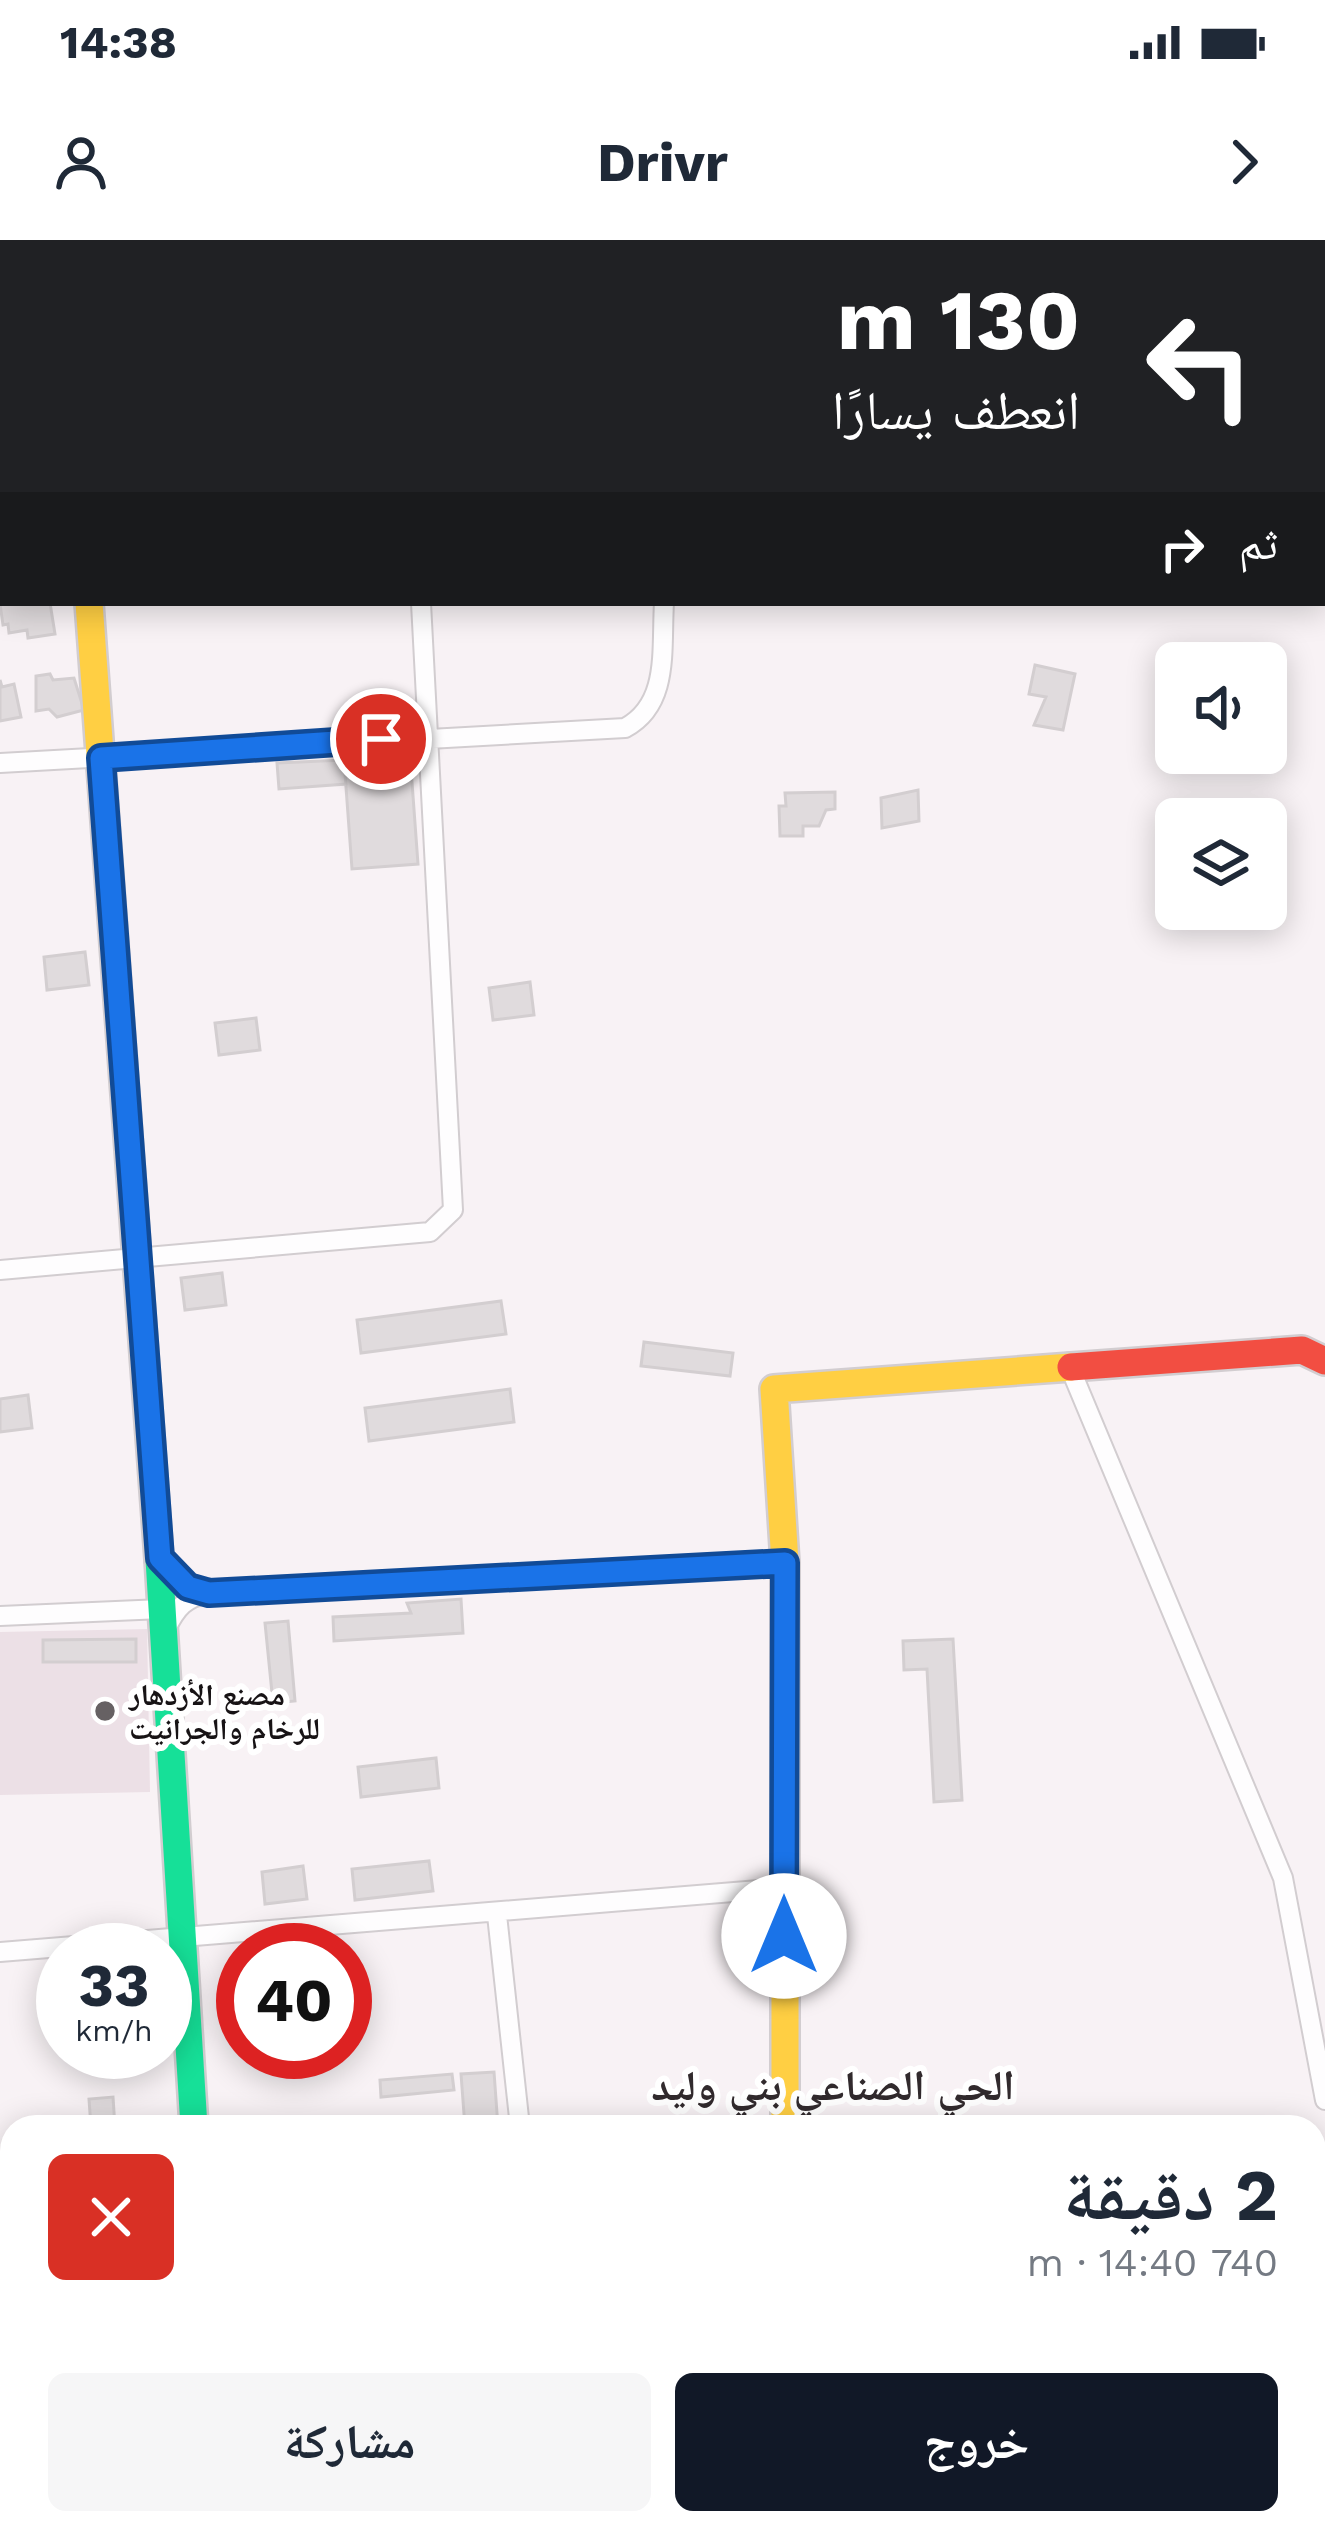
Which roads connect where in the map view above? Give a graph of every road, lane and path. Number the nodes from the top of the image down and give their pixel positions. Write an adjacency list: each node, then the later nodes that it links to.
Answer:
1 (89, 606): 5 (street)
2 (421, 606): 4 (street)
3 (664, 606): 4 (street)
4 (428, 735): 5 (street); 7 (street)
5 (101, 758): 6 (street); 7 (street)
6 (0, 763)
7 (141, 1258): 8 (street); 11 (street)
8 (0, 1270)
9 (1325, 1360): 10 (street)
10 (1070, 1368): 12 (street); 23 (street)
11 (160, 1558): 13 (street); 15 (street)
12 (785, 1563): 13 (street); 16 (street)
13 (209, 1593): 15 (street)
14 (0, 1616): 15 (street)
15 (162, 1623): 18 (street)
16 (783, 1888): 17 (street); 26 (street)
17 (497, 1915): 19 (street); 25 (street)
18 (181, 1923)
19 (192, 1937)
20 (36, 1949): 21 (street)
21 (0, 1952)
22 (191, 2079): 24 (street)
23 (1325, 2100)
24 (193, 2115)
25 (519, 2115)
26 (784, 2115)

